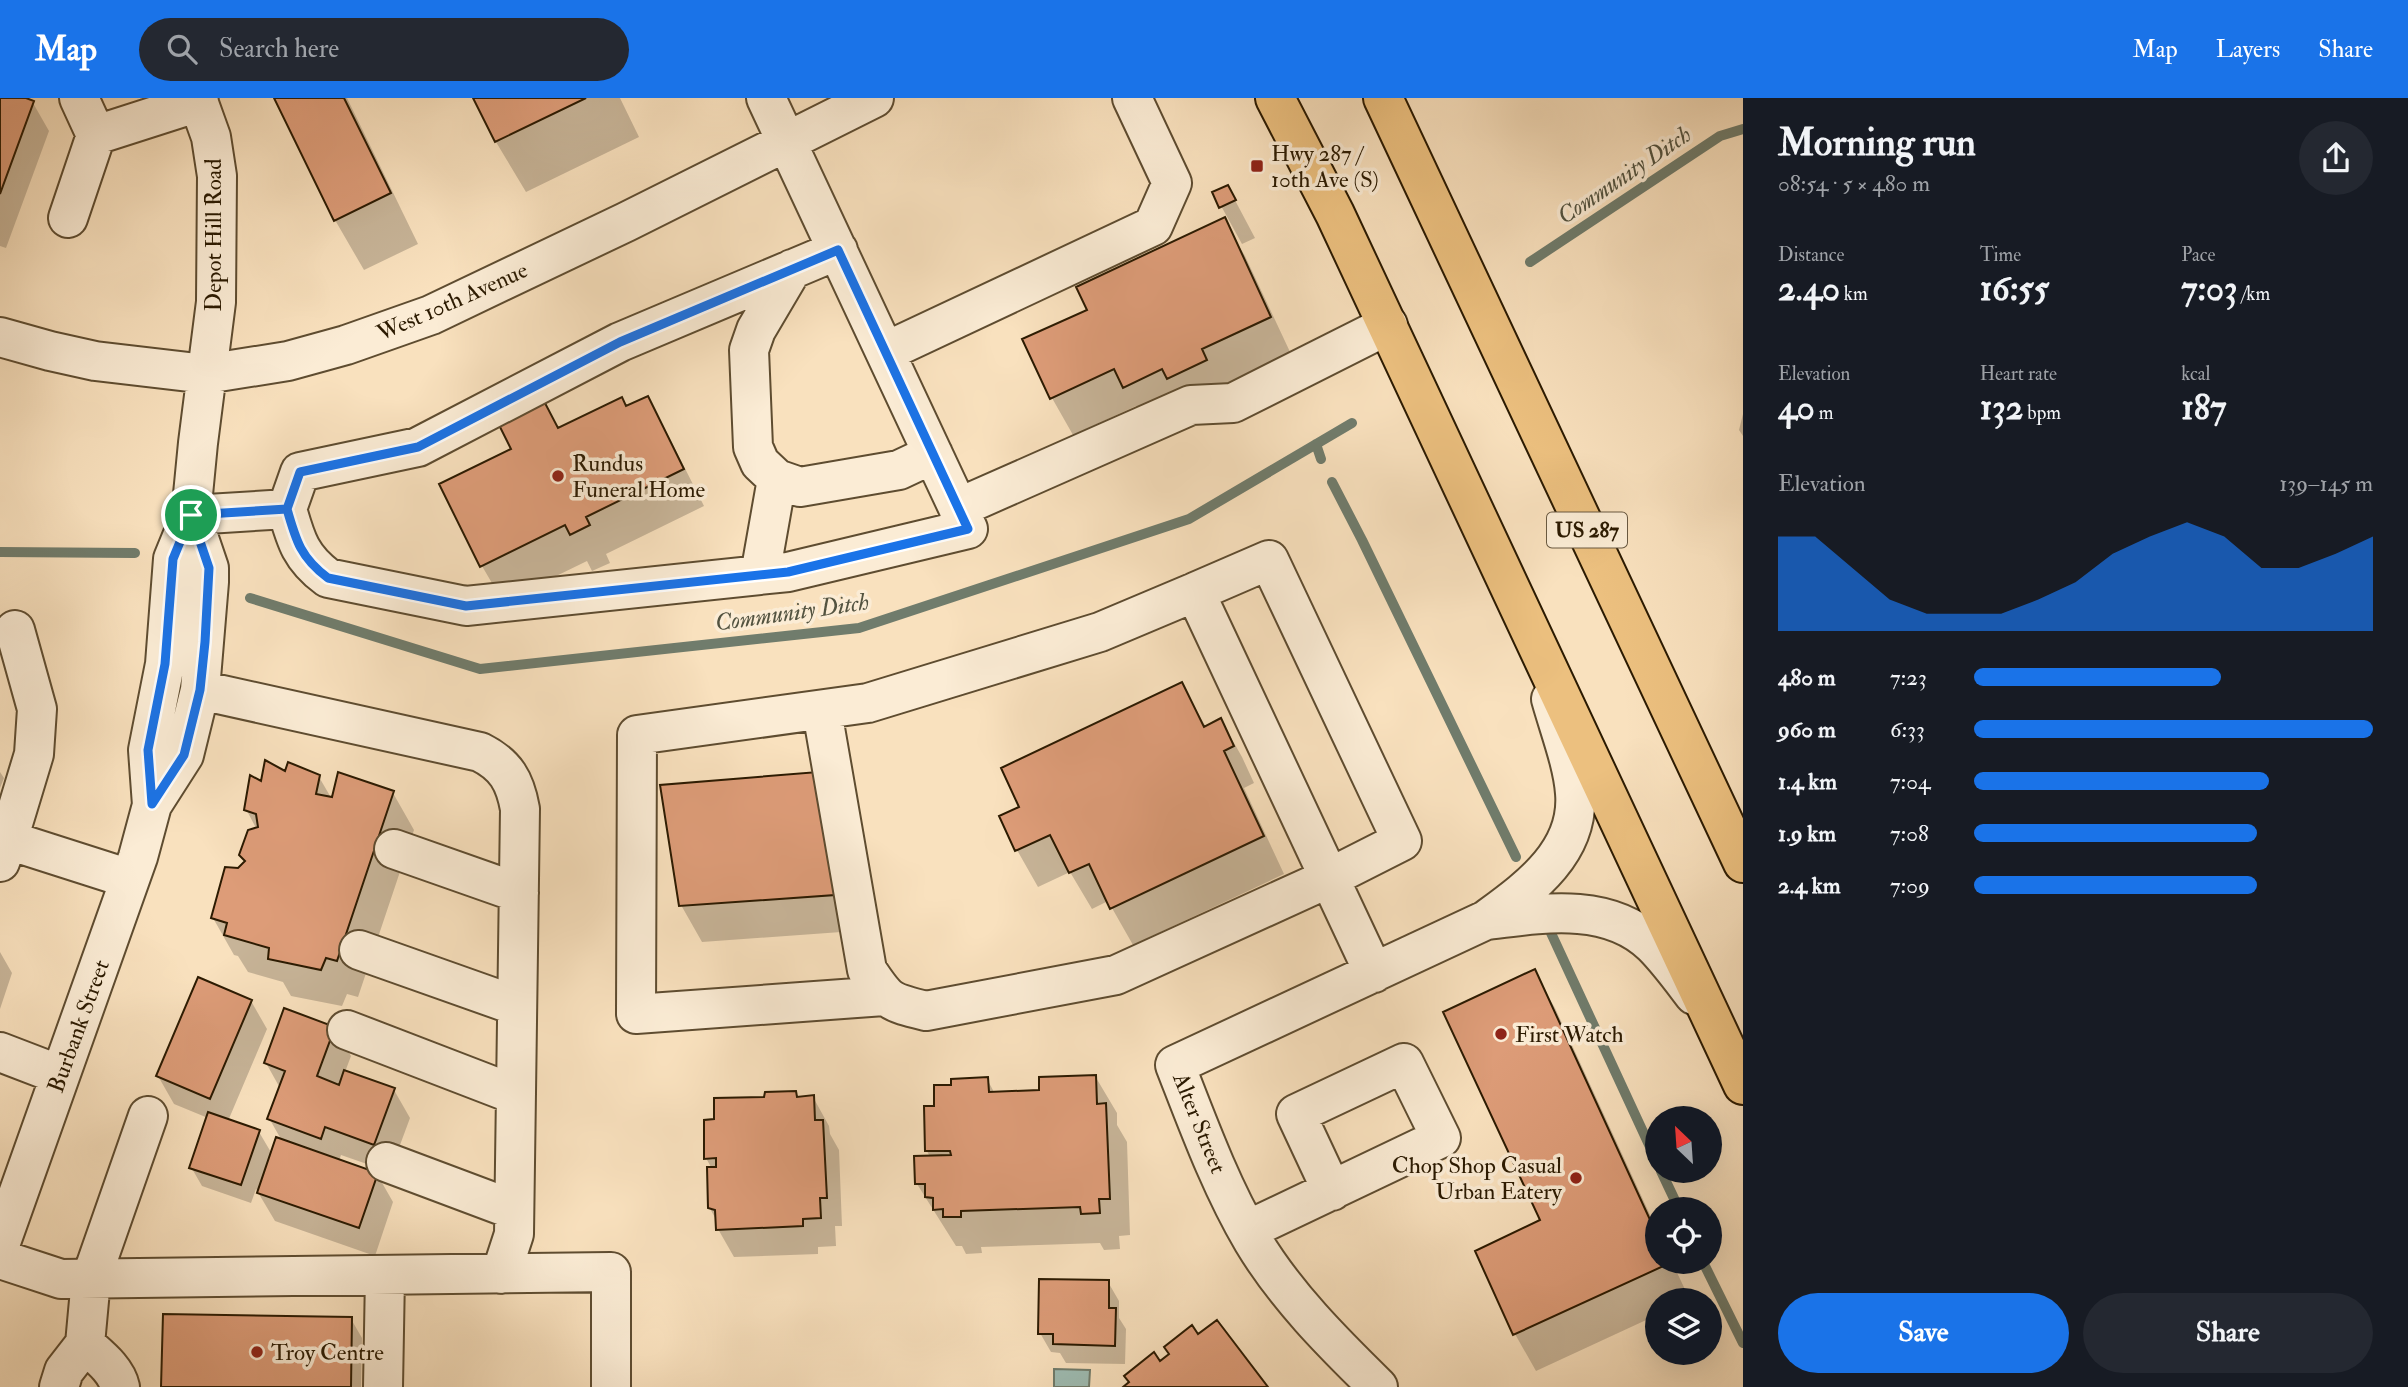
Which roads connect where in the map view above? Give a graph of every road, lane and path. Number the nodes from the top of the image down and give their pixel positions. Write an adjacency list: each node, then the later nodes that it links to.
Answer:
1 (79, 98): 8 (street)
2 (765, 98): 9 (street)
3 (874, 98): 9 (street, West 10th Avenue)
4 (1132, 98): 15 (street)
5 (1275, 98): 13 (main road)
6 (1383, 98): 31 (main road, US 287)
7 (198, 100): 8 (street); 16 (street, Depot Hill Road)
8 (96, 135): 10 (street)
9 (787, 142): 11 (street); 16 (street, West 10th Avenue)
10 (68, 218)
11 (838, 250): 12 (street); 15 (street)
12 (792, 269): 18 (street); 20 (street)
13 (1388, 326): 19 (street); 25 (main road)
14 (0, 337): 16 (street, West 10th Avenue)
15 (885, 352): 17 (street)
16 (206, 374): 21 (street, Burbank Street)
17 (933, 454): 18 (street); 19 (street)
18 (777, 479): 22 (street)
19 (958, 508): 22 (street)
20 (287, 509): 21 (street); 22 (street)
21 (191, 515): 26 (street, Burbank Street); 28 (street, Burbank Street)
22 (760, 575)
23 (1195, 592): 27 (street); 32 (street); 32 (street)
24 (15, 630): 30 (street)
25 (1536, 643): 35 (street, Alter Street); 40 (main road)
26 (200, 690): 28 (street, Burbank Street); 34 (street)
27 (822, 711): 38 (street); 38 (street)
28 (152, 804): 33 (street, Burbank Street)
29 (394, 849): 34 (street)
30 (4, 851): 33 (street)
31 (1743, 863)
32 (1329, 878): 37 (street); 38 (street)
33 (130, 879): 43 (street, Burbank Street)
34 (519, 893): 39 (street)
35 (1486, 920): 37 (street, Alter Street); 40 (street, Alter Street)
36 (359, 950): 39 (street)
37 (1374, 973): 50 (street, Alter Street)
38 (884, 996)
39 (517, 1006): 45 (street)
40 (1711, 1017): 44 (main road)
41 (347, 1030): 45 (street)
42 (0, 1052): 43 (street)
43 (60, 1075): 51 (street, Burbank Street)
44 (1743, 1086)
45 (516, 1095): 49 (street)
46 (148, 1116): 55 (street)
47 (386, 1161): 49 (street)
48 (1332, 1191): 50 (street)
49 (514, 1210): 53 (street)
50 (1248, 1230): 61 (street, Alter Street)
51 (0, 1245)
52 (0, 1259): 55 (street)
53 (501, 1274): 54 (street); 60 (street)
54 (385, 1275): 55 (street); 59 (street)
55 (91, 1279): 56 (street)
56 (85, 1344): 57 (street); 58 (street)
57 (59, 1387)
58 (120, 1387)
59 (383, 1387)
60 (611, 1387)
61 (1378, 1387)

